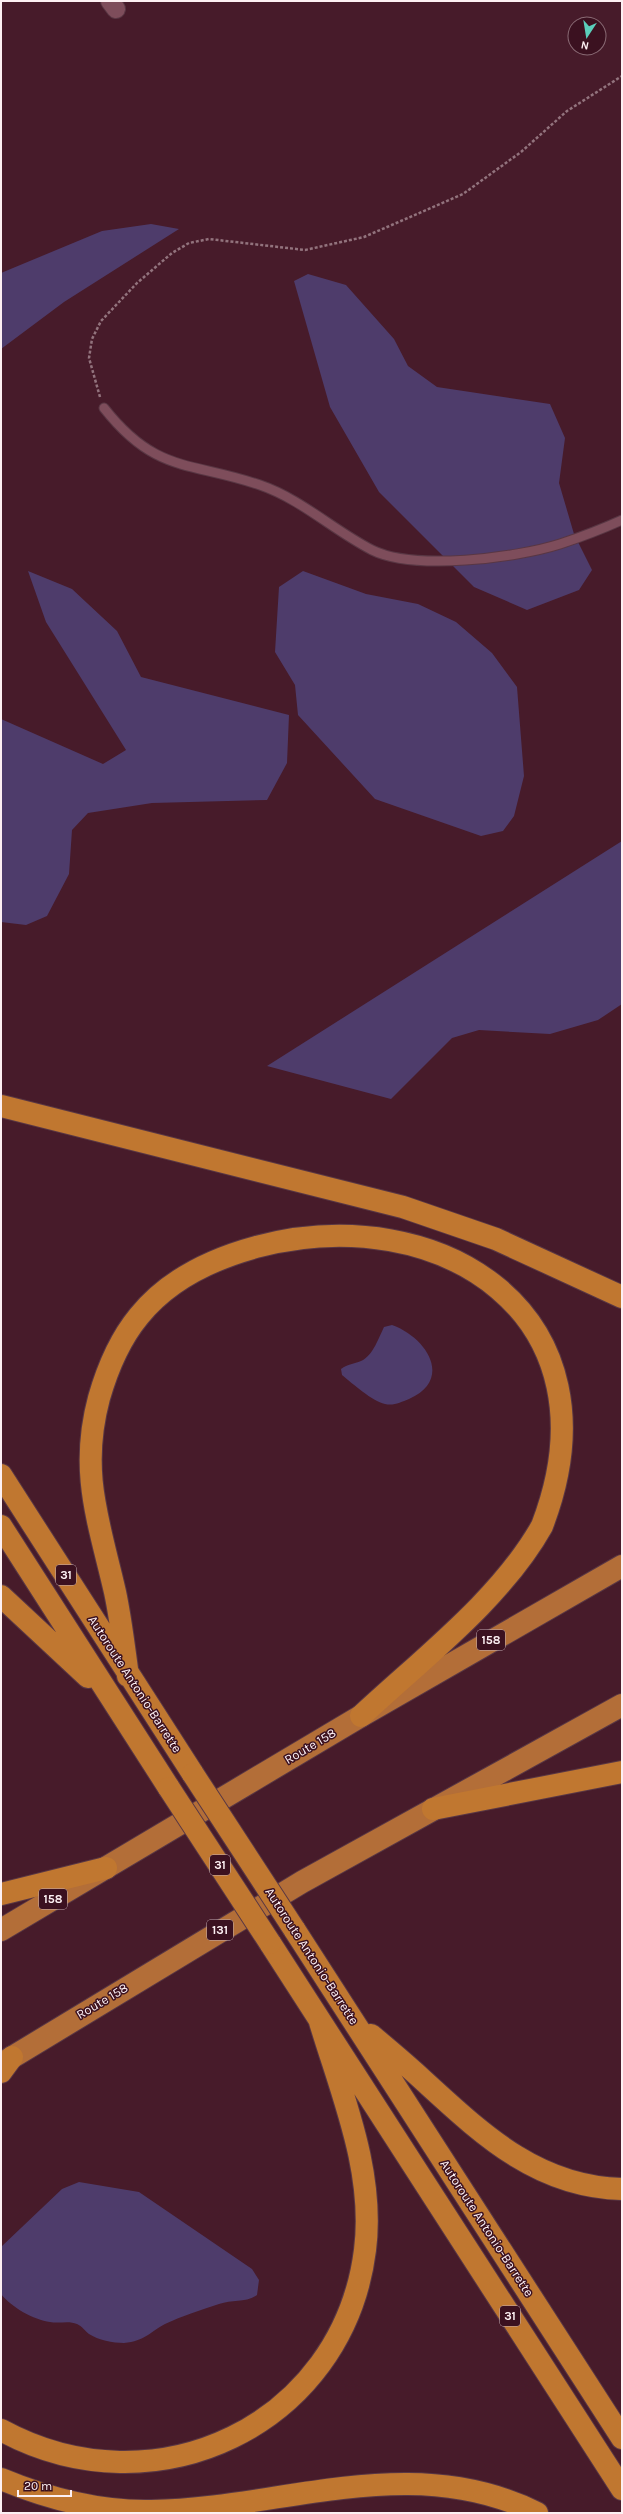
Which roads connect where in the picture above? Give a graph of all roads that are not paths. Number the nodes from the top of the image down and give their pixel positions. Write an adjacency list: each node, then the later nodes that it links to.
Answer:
1 (104, 408): 2 (lane)
2 (622, 520)
3 (1, 1106): 4 (highway)
4 (622, 1297)
5 (1, 1475): 9 (highway, Autoroute Antonio-Barrette / 31)
6 (1, 1526): 10 (highway, Autoroute Antonio-Barrette / 31)
7 (622, 1566): 12 (highway, Route 158 / 158)
8 (1, 1596): 10 (highway)
9 (128, 1676): 12 (highway); 18 (highway, Autoroute Antonio-Barrette / 31, bridge)
10 (115, 1702): 19 (highway, Autoroute Antonio-Barrette / 31, bridge)
11 (622, 1705): 14 (highway, Route 158)
12 (361, 1716): 15 (highway, Route 158 / 158)
13 (622, 1772): 14 (highway)
14 (433, 1809): 20 (highway, Route 158 / 131)
15 (106, 1868): 16 (highway); 17 (highway, Route 158 / 158)
16 (1, 1894)
17 (1, 1930)
18 (352, 2018): 21 (highway); 23 (highway, Autoroute Antonio-Barrette / 31)
19 (320, 2022): 22 (highway); 25 (highway, Autoroute Antonio-Barrette / 31)
20 (5, 2064)
21 (622, 2189)
22 (1, 2430)
23 (622, 2438)
24 (1, 2479): 26 (highway)
25 (622, 2489)
26 (537, 2513)

